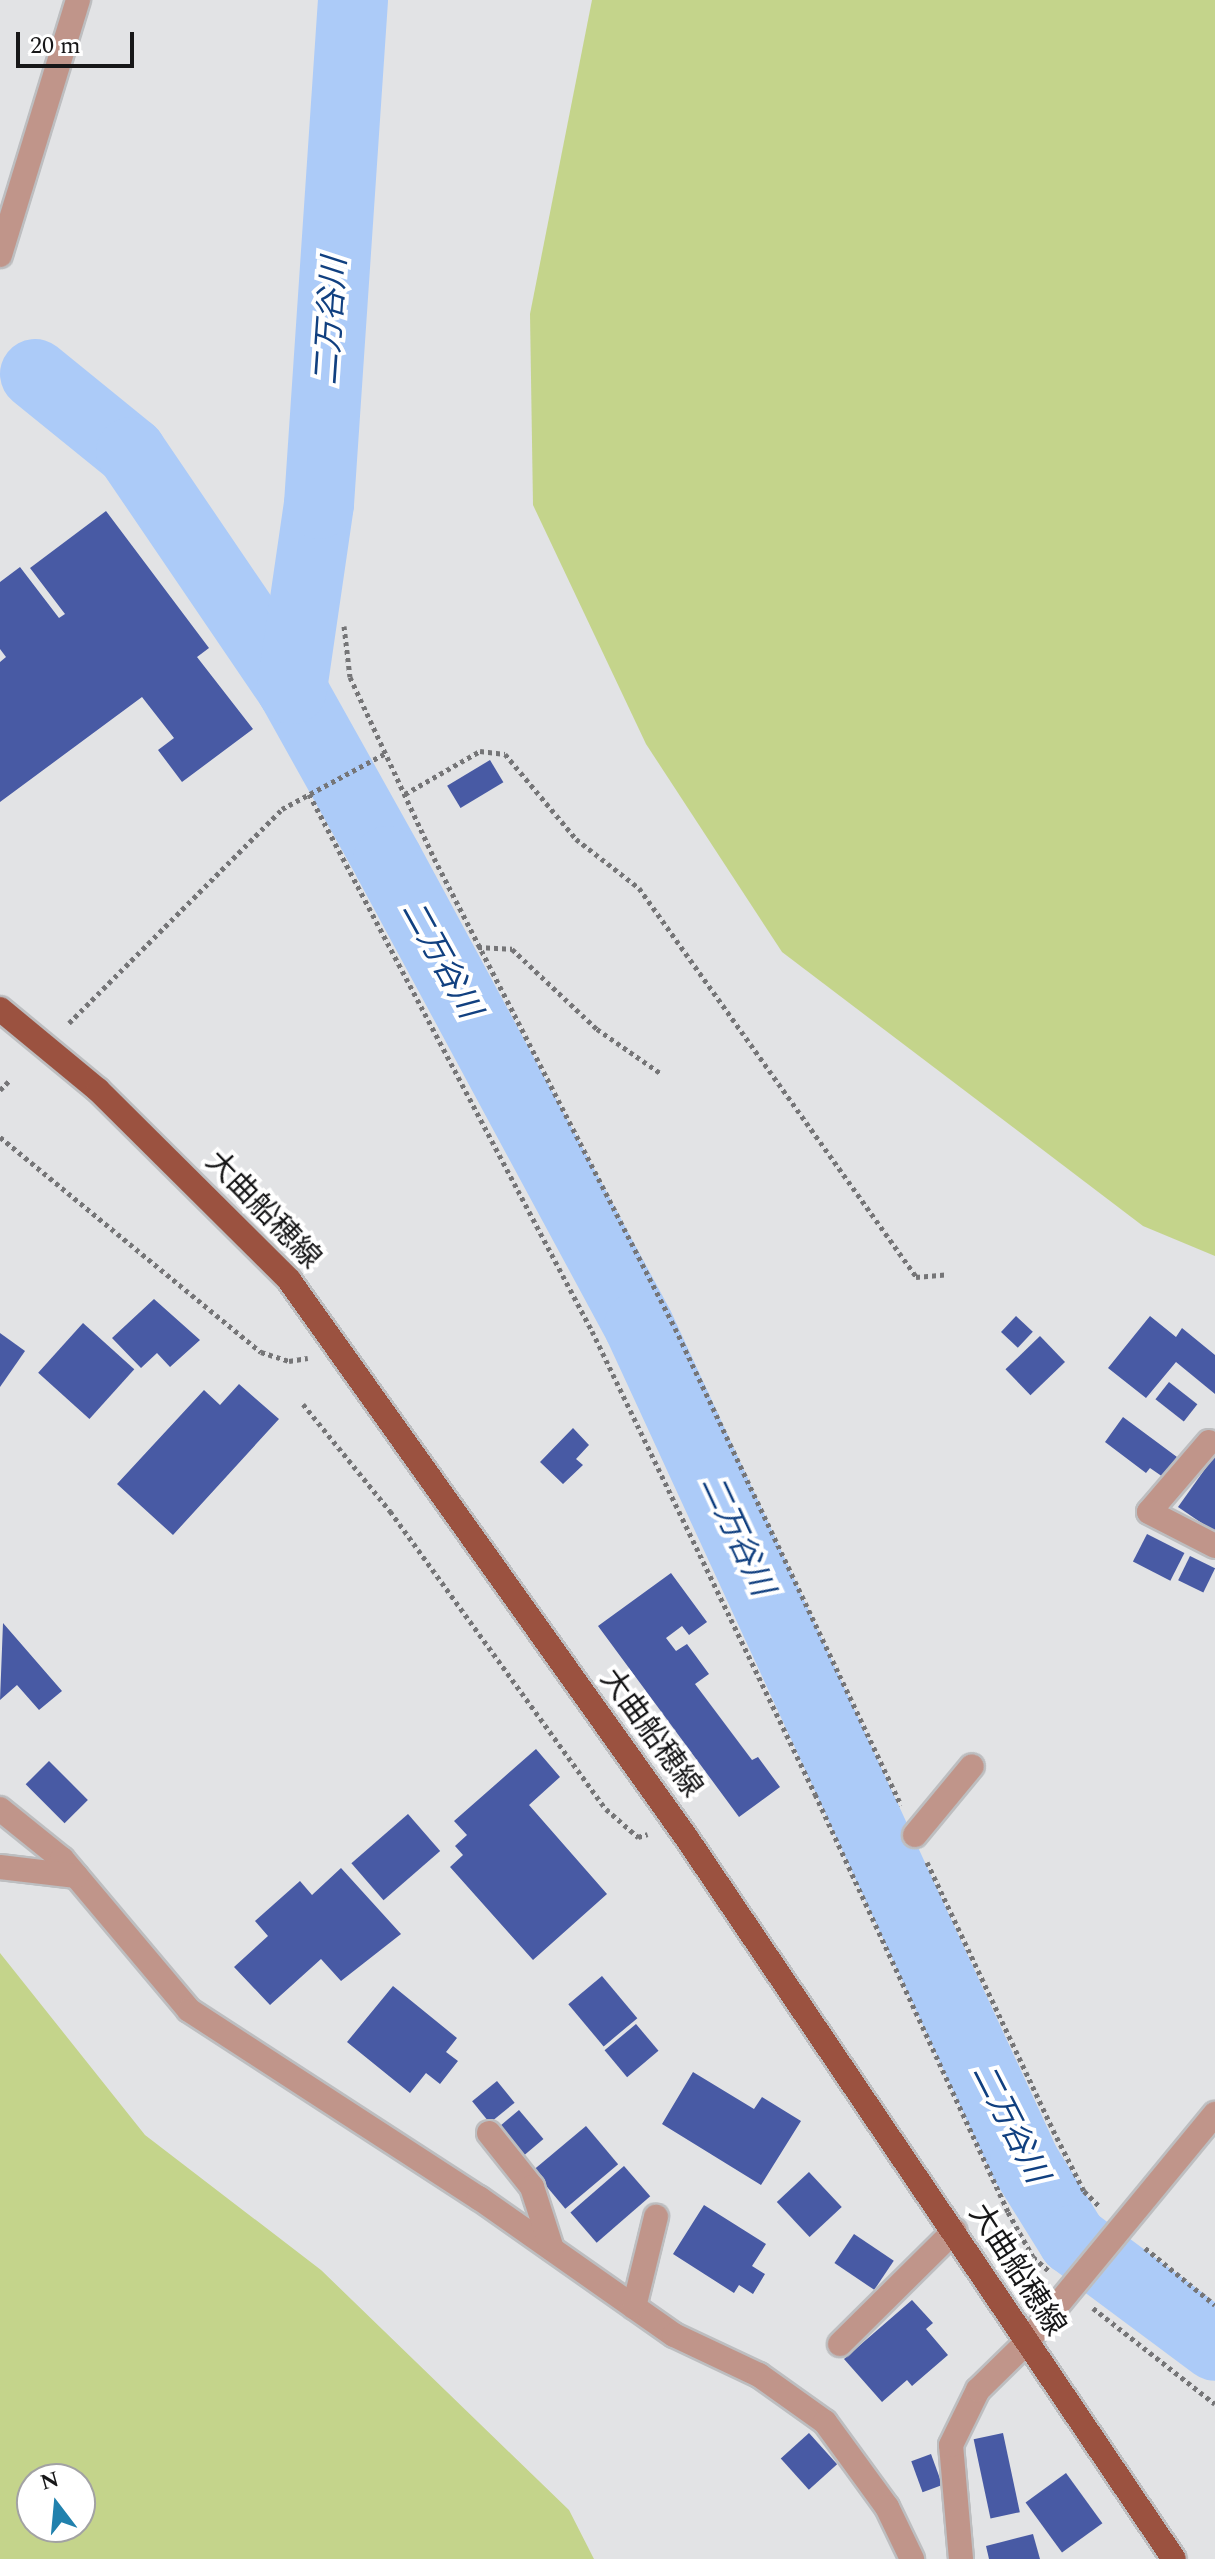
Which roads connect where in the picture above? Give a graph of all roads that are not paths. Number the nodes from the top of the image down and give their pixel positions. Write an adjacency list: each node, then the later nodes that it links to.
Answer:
1 (78, 0): 2 (street)
2 (0, 255)
3 (0, 1009): 14 (main road, 大曲船穂線)
4 (1209, 1442): 5 (street)
5 (1215, 1546)
6 (972, 1766): 8 (street)
7 (0, 1809): 10 (street)
8 (915, 1835)
9 (0, 1867): 10 (street)
10 (76, 1876): 15 (street)
11 (1215, 2114): 17 (street)
12 (489, 2133): 15 (street)
13 (656, 2217): 16 (street)
14 (954, 2231): 17 (main road, 大曲船穂線); 18 (street)
15 (552, 2249): 16 (street)
16 (634, 2307): 19 (street)
17 (1026, 2343): 20 (street); 21 (main road, 大曲船穂線)
18 (840, 2344)
19 (912, 2559)
20 (961, 2559)
21 (1174, 2559)

